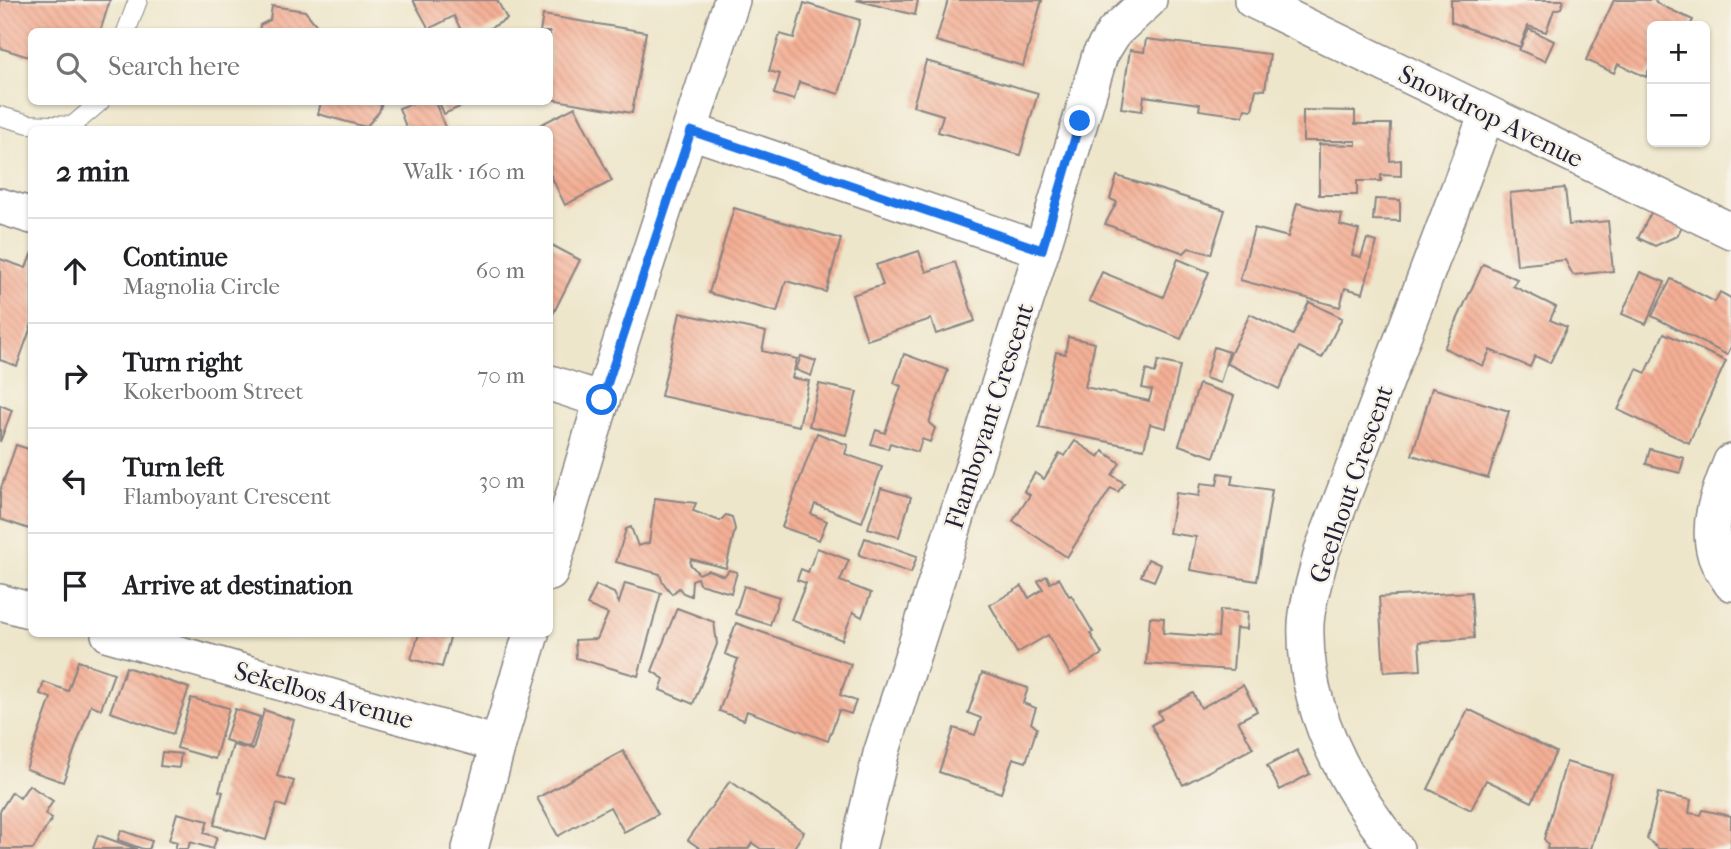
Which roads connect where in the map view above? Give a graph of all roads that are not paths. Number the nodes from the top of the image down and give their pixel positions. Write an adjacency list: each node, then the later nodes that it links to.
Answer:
1 (138, 0): 5 (lane)
2 (732, 0): 11 (street)
3 (1149, 0): 15 (street, Flamboyant Crescent)
4 (1252, 0): 7 (street, Snowdrop Avenue)
5 (128, 28)
6 (96, 105): 10 (lane)
7 (1487, 114): 14 (street, Snowdrop Avenue); 28 (street, Geelhout Crescent)
8 (0, 116): 9 (lane)
9 (72, 126)
10 (72, 126)
11 (691, 131): 15 (street); 17 (street)
12 (0, 206): 13 (street)
13 (28, 215)
14 (1731, 231)
15 (1042, 250): 27 (street, Flamboyant Crescent)
16 (553, 384): 17 (street)
17 (602, 400): 19 (street)
18 (1731, 462): 20 (street)
19 (553, 563)
20 (1731, 583)
21 (0, 602): 22 (street)
22 (28, 610)
23 (120, 637): 25 (street, Sekelbos Avenue)
24 (530, 637): 25 (street)
25 (498, 744): 26 (street)
26 (470, 849)
27 (858, 849)
28 (1396, 849)

